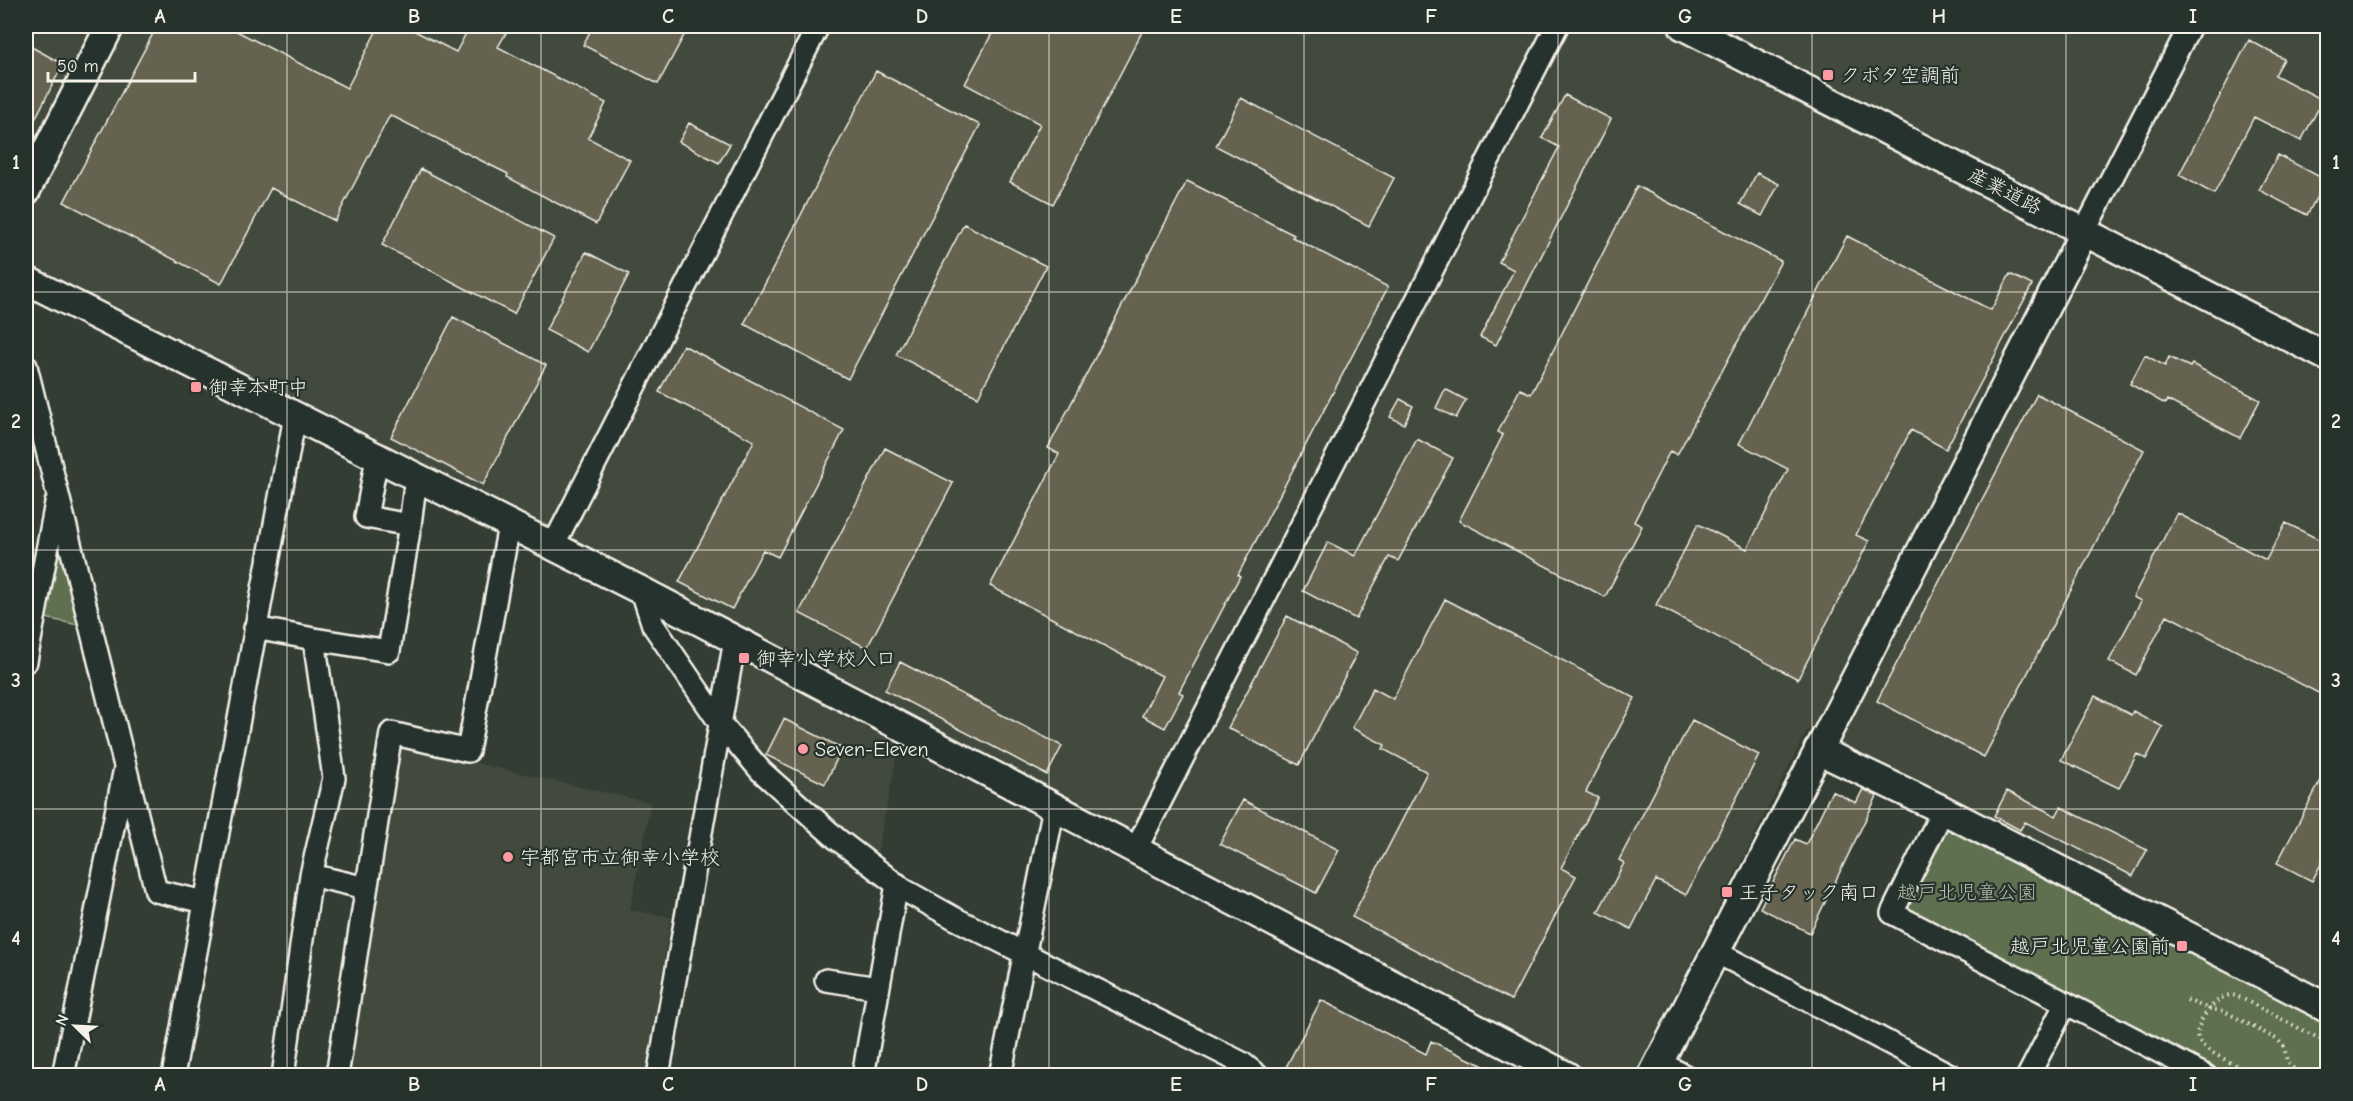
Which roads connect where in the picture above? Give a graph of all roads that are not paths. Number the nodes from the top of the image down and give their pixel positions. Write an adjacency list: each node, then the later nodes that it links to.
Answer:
1 (110, 26): 6 (street)
2 (819, 26): 17 (street)
3 (1557, 26): 28 (street)
4 (1683, 26): 7 (street, 産業道路)
5 (2190, 26): 7 (street)
6 (26, 191)
7 (2084, 232): 9 (street, 産業道路); 24 (street)
8 (26, 280): 11 (street)
9 (2328, 357)
10 (26, 366): 14 (street)
11 (295, 416): 12 (street); 19 (street)
12 (377, 458): 13 (street); 15 (street)
13 (416, 477): 15 (street); 16 (street)
14 (58, 497): 22 (street); 25 (street)
15 (410, 525): 20 (street)
16 (509, 525): 17 (street); 31 (street)
17 (553, 546): 18 (street)
18 (642, 591): 21 (street); 23 (street)
19 (255, 628): 20 (street); 32 (street)
20 (314, 639): 29 (street)
21 (735, 640): 23 (street); 26 (street)
22 (26, 661)
23 (720, 723): 30 (street); 44 (street)
24 (1818, 750): 27 (street); 33 (street)
25 (125, 767): 32 (street); 40 (street)
26 (1054, 807): 28 (street); 34 (street)
27 (1943, 810): 37 (street); 38 (street)
28 (1136, 849): 48 (street)
29 (311, 875): 31 (street); 42 (street)
30 (897, 884): 34 (street); 36 (street)
31 (366, 888): 43 (street)
32 (205, 902): 41 (street)
33 (1716, 952): 39 (street); 50 (street)
34 (1024, 955): 46 (street); 47 (street)
35 (826, 980): 36 (street)
36 (878, 988): 45 (street)
37 (2066, 1003): 51 (street); 52 (street)
38 (2328, 1008)
39 (1656, 1069): 49 (street)
40 (63, 1076)
41 (173, 1076)
42 (282, 1076)
43 (337, 1076)
44 (658, 1076)
45 (863, 1076)
46 (1000, 1076)
47 (1258, 1076)
48 (1567, 1076)
49 (1685, 1076)
50 (1952, 1076)
51 (2028, 1076)
52 (2206, 1076)

